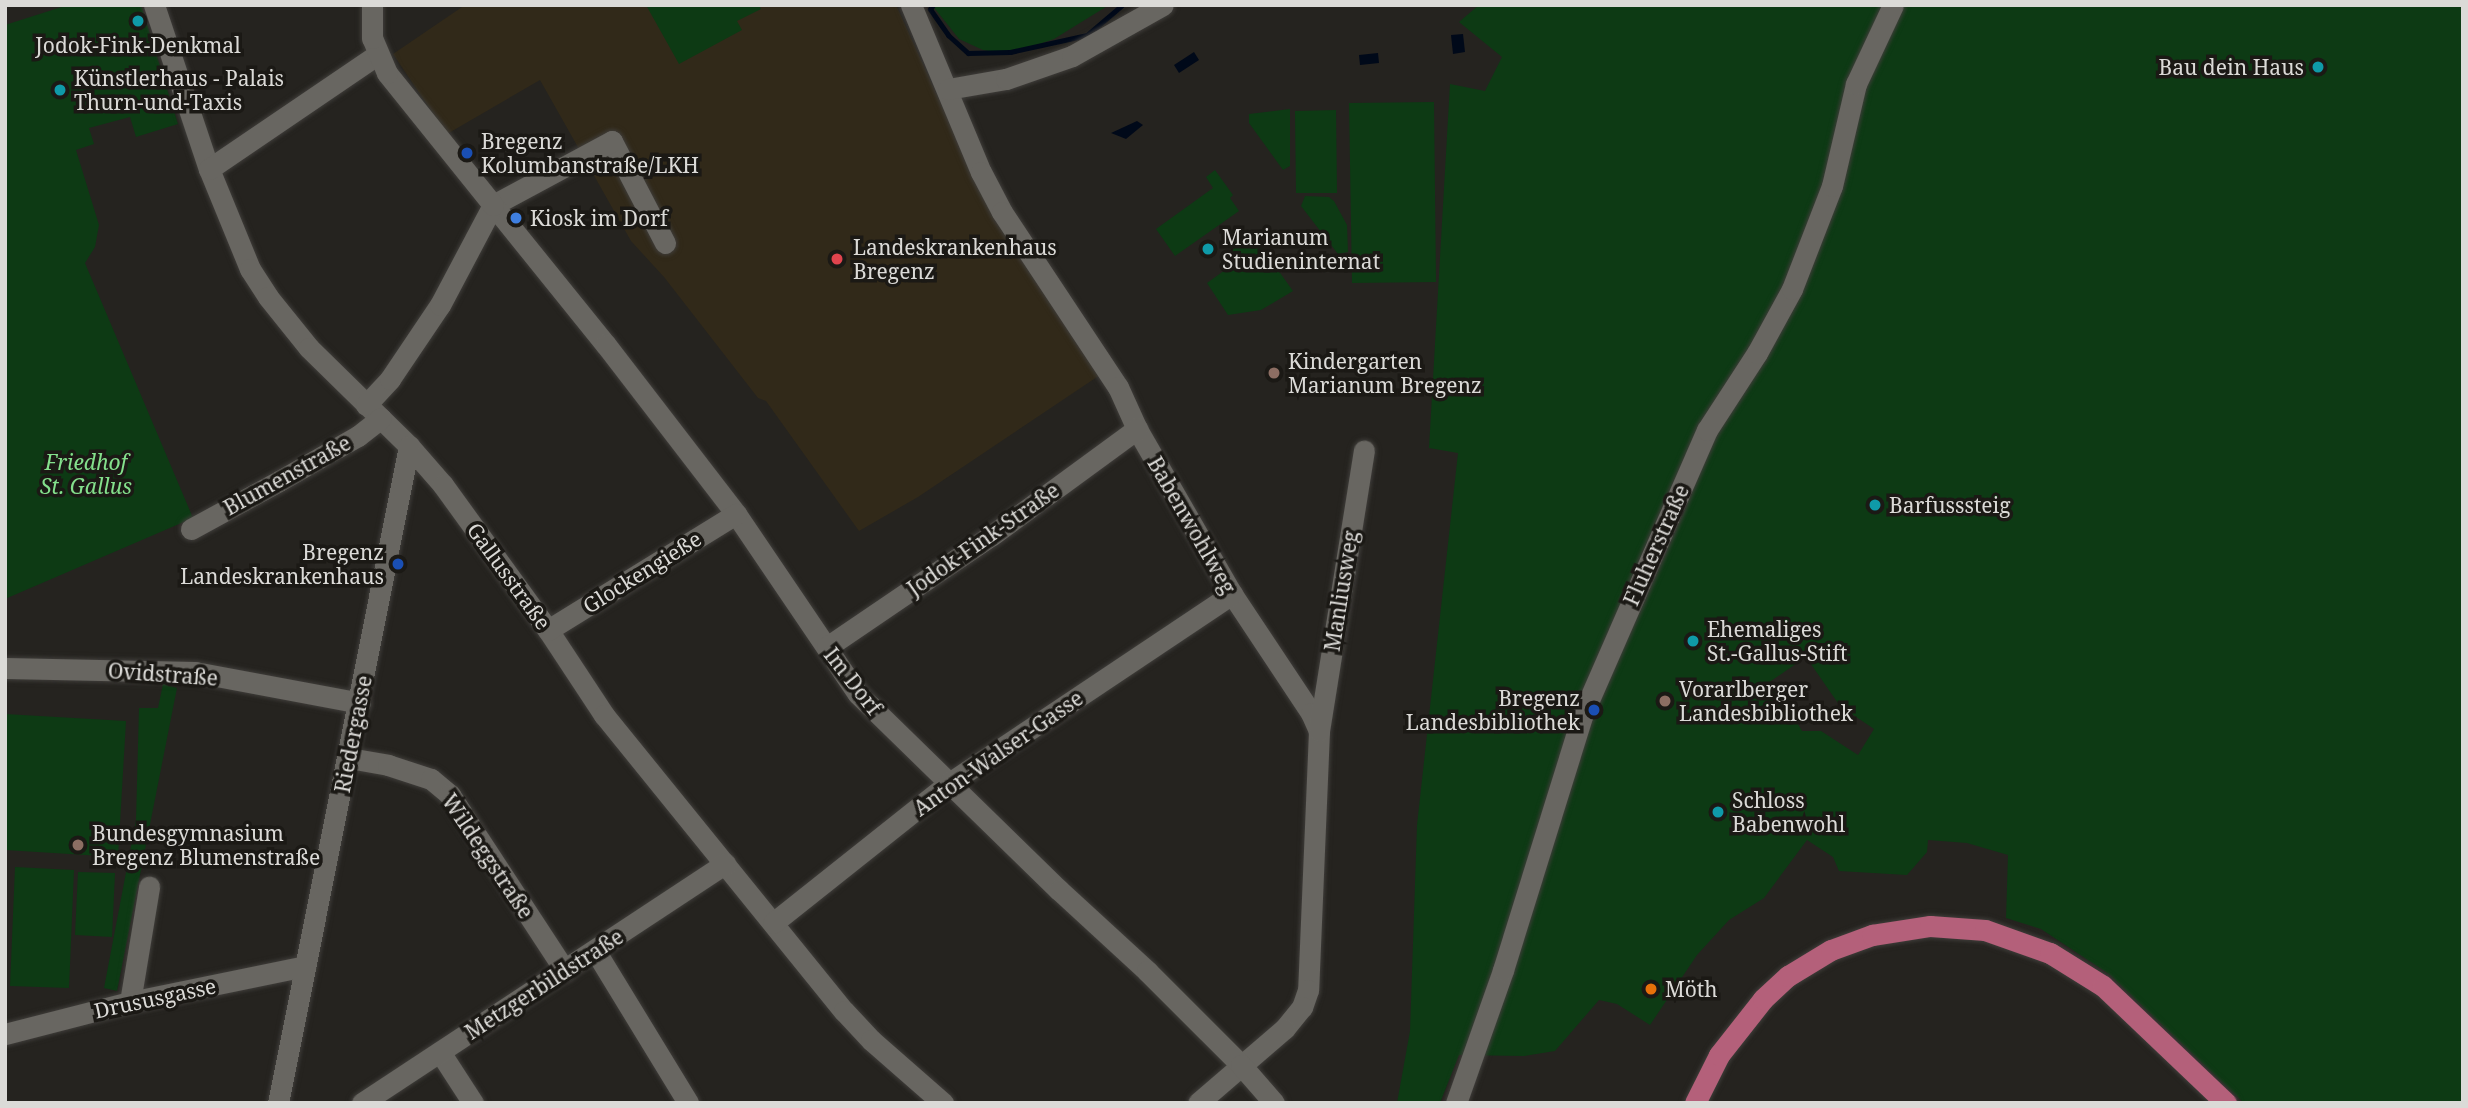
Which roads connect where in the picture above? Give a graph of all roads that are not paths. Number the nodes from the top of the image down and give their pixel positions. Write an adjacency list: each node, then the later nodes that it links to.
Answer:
1 (153, 5): 8 (street, Gallusstraße)
2 (372, 5): 6 (street)
3 (911, 5): 7 (street, Babenwohlweg)
4 (1163, 5): 7 (street)
5 (1893, 5): 42 (street, Fluherstraße)
6 (377, 55): 8 (street); 9 (street, Im Dorf)
7 (948, 89): 12 (street, Babenwohlweg)
8 (209, 169): 11 (street, Gallusstraße)
9 (493, 205): 10 (street); 11 (street, Blumenstraße); 15 (street, Im Dorf)
10 (665, 243)
11 (373, 412): 13 (street, Gallusstraße); 16 (street, Blumenstraße)
12 (1137, 429): 17 (street, Babenwohlweg); 19 (street, Jodok-Fink-Straße)
13 (409, 446): 18 (street, Gallusstraße); 21 (street, Riedergasse)
14 (1364, 451): 22 (street, Manliusweg)
15 (736, 514): 18 (street, Glockengieße); 19 (street, Im Dorf)
16 (191, 529)
17 (1232, 594): 22 (street, Babenwohlweg); 24 (street, Anton-Walser-Gasse)
18 (548, 630): 25 (street, Gallusstraße)
19 (827, 647): 24 (street, Im Dorf)
20 (5, 668): 21 (street, Ovidstraße)
21 (360, 703): 23 (street, Riedergasse)
22 (1319, 731): 34 (street)
23 (349, 758): 29 (street, Riedergasse); 30 (street, Wildeggstraße)
24 (948, 784): 27 (street, Anton-Walser-Gasse); 34 (street, Im Dorf)
25 (725, 864): 27 (street, Gallusstraße); 28 (street, Metzgerbildstraße)
26 (149, 887): 31 (street)
27 (773, 923): 39 (street, Gallusstraße)
28 (596, 952): 30 (street, Metzgerbildstraße); 38 (street)
29 (305, 966): 31 (street, Drususgasse); 35 (street, Riedergasse)
30 (565, 971): 33 (street, Metzgerbildstraße)
31 (130, 1002): 32 (street, Drususgasse)
32 (5, 1034)
33 (440, 1052): 36 (street, Metzgerbildstraße); 37 (street)
34 (1241, 1065): 40 (street); 41 (street, Im Dorf)
35 (278, 1103)
36 (362, 1103)
37 (473, 1103)
38 (688, 1103)
39 (943, 1103)
40 (1198, 1103)
41 (1274, 1103)
42 (1456, 1103)
43 (1695, 1103): 44 (main road)
44 (2226, 1103)

